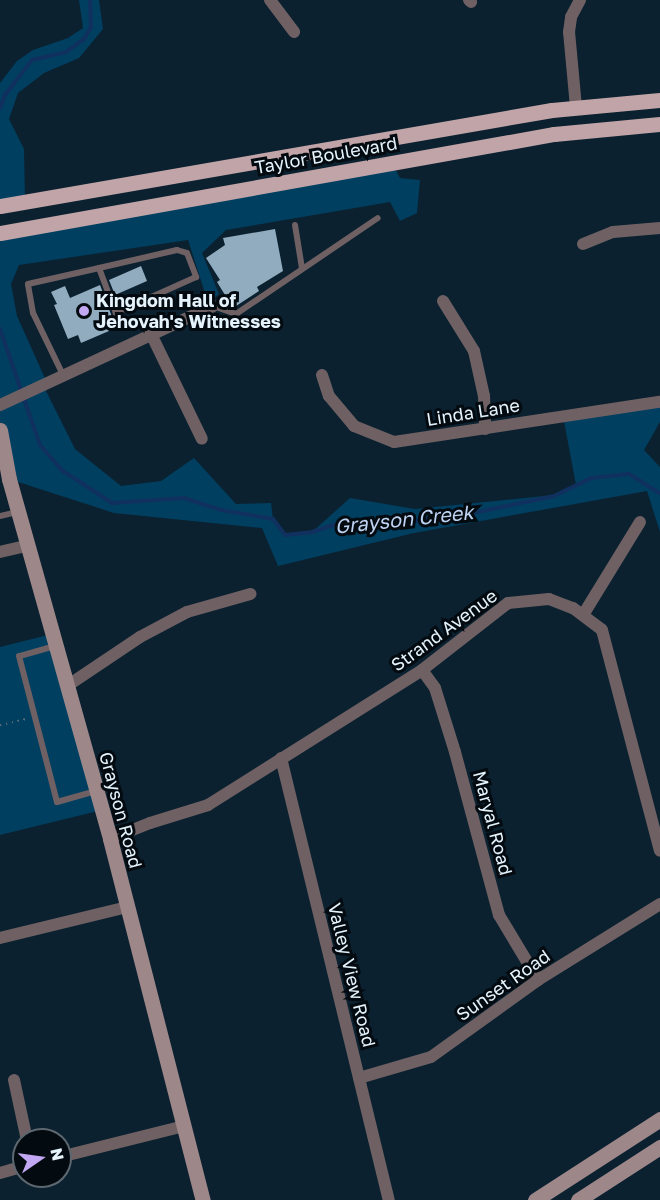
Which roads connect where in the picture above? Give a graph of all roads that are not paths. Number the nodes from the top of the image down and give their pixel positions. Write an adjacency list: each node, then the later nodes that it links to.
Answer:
1 (270, 0): 3 (street)
2 (580, 0): 5 (street)
3 (294, 32)
4 (660, 100): 5 (main road, Taylor Boulevard)
5 (576, 107): 7 (main road, Taylor Boulevard)
6 (660, 124): 11 (main road, Taylor Boulevard)
7 (0, 206)
8 (378, 218): 14 (lane)
9 (295, 225): 14 (lane)
10 (660, 228): 12 (street)
11 (0, 233)
12 (583, 244)
13 (99, 268): 13 (lane); 19 (lane)
14 (302, 268): 16 (lane)
15 (443, 301): 22 (street)
16 (213, 306): 17 (street)
17 (152, 336): 19 (street); 24 (street)
18 (322, 375): 22 (street, Linda Lane)
19 (64, 377): 21 (street)
20 (660, 402): 22 (street, Linda Lane)
21 (5, 403)
22 (485, 429)
23 (0, 430): 25 (street, Grayson Road)
24 (202, 439)
25 (3, 468): 26 (street, Grayson Road)
26 (17, 512): 27 (lane); 29 (street, Grayson Road)
27 (0, 516)
28 (640, 522): 32 (street)
29 (27, 546): 30 (street); 33 (street, Grayson Road)
30 (0, 552)
31 (250, 594): 35 (street)
32 (583, 615): 34 (street, Strand Avenue); 38 (street, Strand Avenue)
33 (55, 646): 35 (street, Grayson Road); 37 (lane)
34 (422, 670): 36 (street, Strand Avenue); 44 (street, Maryal Road)
35 (66, 686): 37 (street, Grayson Road)
36 (281, 758): 39 (street, Strand Avenue); 45 (street, Valley View Road)
37 (96, 791): 39 (street, Grayson Road)
38 (657, 818): 40 (street, Strand Avenue)
39 (110, 839): 42 (street, Grayson Road)
40 (660, 851)
41 (660, 904): 44 (street, Sunset Road)
42 (128, 907): 43 (street); 48 (street, Grayson Road)
43 (0, 938)
44 (538, 980): 45 (street, Sunset Road)
45 (359, 1078): 53 (street, Valley View Road)
46 (14, 1080): 49 (street)
47 (660, 1119): 54 (street)
48 (184, 1126): 51 (street); 52 (street, Grayson Road)
49 (24, 1128)
50 (660, 1147): 55 (street)
51 (72, 1154)
52 (203, 1200)
53 (389, 1200)
54 (535, 1200)
55 (578, 1200)

